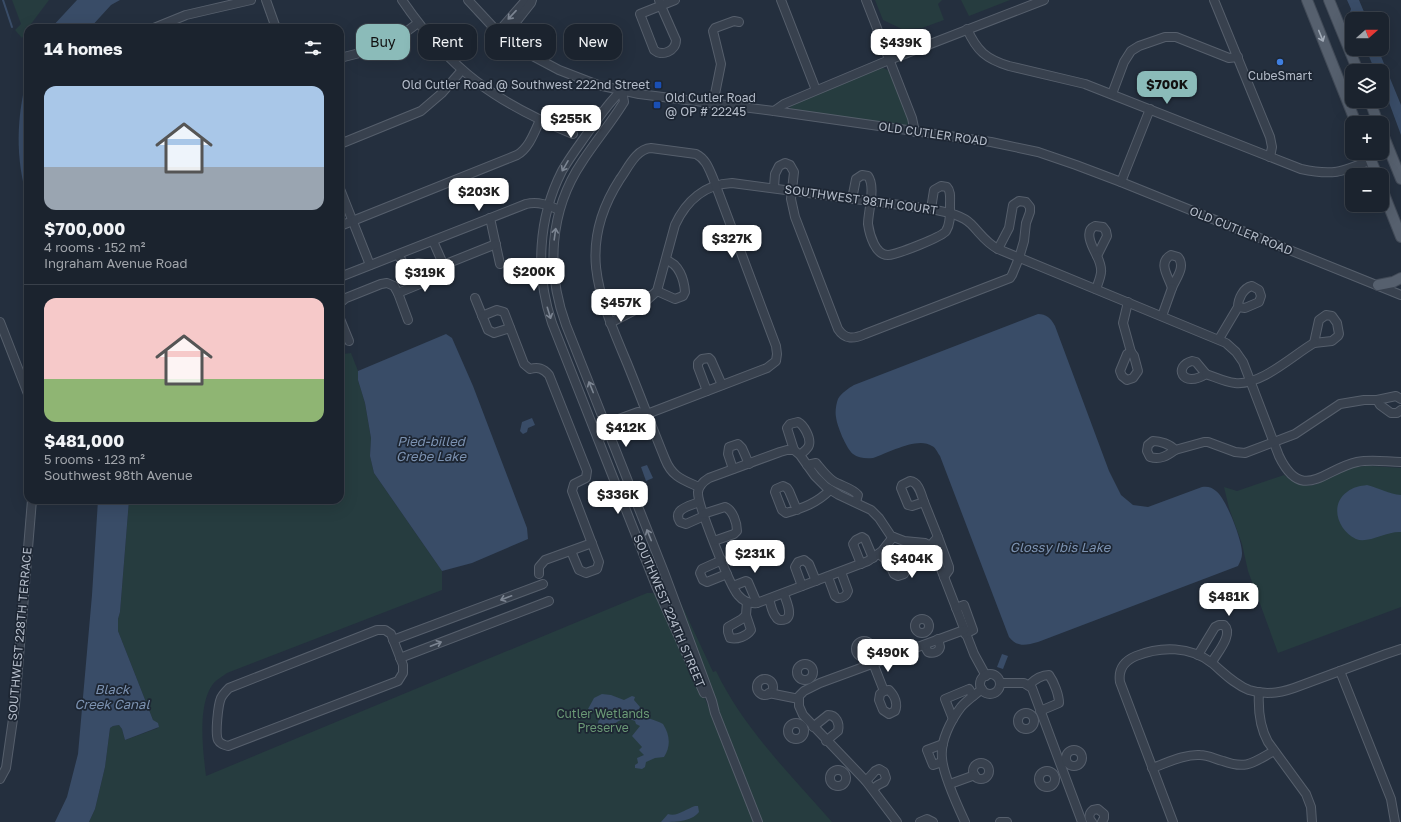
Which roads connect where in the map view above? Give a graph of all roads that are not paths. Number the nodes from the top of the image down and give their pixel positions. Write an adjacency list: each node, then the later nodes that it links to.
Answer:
1 (252, 0): 19 (street)
2 (266, 0): 20 (street)
3 (402, 0): 18 (street)
4 (468, 0): 21 (street, OLD CUTLER ROAD)
5 (526, 0): 22 (street, one-way to 22)
6 (532, 0): 23 (street)
7 (536, 0): 8 (street)
8 (540, 0)
9 (675, 0): 16 (street)
10 (781, 0): 32 (street)
11 (866, 0): 28 (street)
12 (1044, 0): 24 (street)
13 (1214, 0): 25 (street)
14 (1307, 0): 37 (main road, one-way to 37)
15 (1330, 0): 29 (main road)
16 (660, 3): 16 (street)
17 (739, 22): 34 (street)
18 (418, 23): 26 (street); 30 (street)
19 (164, 24)
20 (275, 24)
21 (492, 24)
22 (509, 24)
23 (512, 24)
24 (967, 29): 28 (street); 33 (street)
25 (1238, 56): 33 (street); 43 (street)
26 (344, 57)
27 (540, 60): 31 (street, OLD CUTLER ROAD)
28 (889, 60): 32 (street); 39 (street)
29 (1355, 64)
30 (462, 70): 38 (street); 41 (street)
31 (622, 90): 34 (street, OLD CUTLER ROAD); 53 (street, SOUTHWEST 224TH STREET, one-way to 53); 56 (street, SOUTHWEST 224TH STREET)
32 (816, 90): 36 (street)
33 (1112, 94): 35 (street)
34 (713, 104): 36 (street, OLD CUTLER ROAD)
35 (1150, 109): 43 (street); 46 (street)
36 (774, 111): 39 (street, OLD CUTLER ROAD)
37 (1353, 116)
38 (540, 120): 40 (street); 59 (street)
39 (915, 132): 46 (street, OLD CUTLER ROAD)
40 (573, 134)
41 (344, 142)
42 (1389, 150): 45 (main road)
43 (1270, 157): 44 (street)
44 (1364, 160)
45 (1401, 180)
46 (1121, 182): 76 (street, OLD CUTLER ROAD)
47 (715, 186): 48 (street, SOUTHWEST 98TH COURT); 68 (street); 90 (street); 100 (street)
48 (774, 187): 49 (street, SOUTHWEST 98TH COURT); 49 (street)
49 (792, 190): 50 (street, SOUTHWEST 98TH COURT); 67 (street)
50 (852, 198): 52 (street, SOUTHWEST 98TH COURT); 52 (street)
51 (344, 199): 59 (street)
52 (870, 201): 55 (street, SOUTHWEST 98TH COURT); 57 (street)
53 (548, 205): 56 (street); 58 (street); 107 (street, SOUTHWEST 224TH STREET, one-way to 107)
54 (1389, 207): 61 (main road)
55 (931, 209): 57 (street, SOUTHWEST 98TH COURT); 57 (street)
56 (560, 210): 106 (street, SOUTHWEST 224TH STREET, one-way to 56)
57 (950, 214): 64 (street, SOUTHWEST 98TH COURT)
58 (490, 218): 62 (street); 63 (street)
59 (353, 220): 60 (street); 71 (street)
60 (344, 224)
61 (1401, 237)
62 (433, 241): 65 (street); 69 (street)
63 (496, 244): 69 (street); 70 (street)
64 (998, 249): 67 (street, SOUTHWEST 98TH COURT); 67 (street)
65 (398, 254): 71 (street); 72 (street)
66 (1097, 256): 78 (street)
67 (1019, 258): 78 (street, SOUTHWEST 98TH COURT)
68 (666, 260): 79 (street); 79 (street)
69 (442, 262): 72 (street); 75 (street)
70 (500, 264)
71 (370, 266): 73 (street)
72 (427, 267): 75 (street)
73 (344, 276)
74 (1401, 278): 76 (main road)
75 (432, 279): 80 (street)
76 (1378, 285): 81 (street, OLD CUTLER ROAD)
77 (1172, 288): 87 (street)
78 (1096, 290): 84 (street, SOUTHWEST 98TH COURT)
79 (657, 291): 90 (street)
80 (398, 293): 83 (street); 88 (street)
81 (1401, 295)
82 (475, 298): 86 (street)
83 (344, 300)
84 (1128, 302): 87 (street, SOUTHWEST 98TH COURT); 96 (street)
85 (1238, 307): 93 (street)
86 (482, 316): 91 (street); 91 (street)
87 (1162, 316): 93 (street, SOUTHWEST 98TH COURT)
88 (408, 320)
89 (0, 322): 99 (street)
90 (610, 323): 105 (street)
91 (510, 328): 127 (street)
92 (344, 329): 94 (street)
93 (1219, 339): 98 (street, SOUTHWEST 98TH COURT)
94 (349, 341)
95 (1314, 343): 98 (street)
96 (1130, 352)
97 (1206, 374): 98 (street)
98 (1251, 382): 110 (street, SOUTHWEST 98TH COURT)
99 (24, 384)
100 (722, 385): 101 (street); 101 (street)
101 (707, 391): 105 (street)
102 (1377, 400): 103 (street); 104 (street); 110 (street)
103 (1401, 400)
104 (1401, 410)
105 (646, 414): 106 (street); 108 (street); 116 (street)
106 (605, 424): 107 (street); 108 (street, SOUTHWEST 224TH STREET)
107 (594, 428): 109 (street, SOUTHWEST 224TH STREET)
108 (609, 433): 109 (street); 171 (street, SOUTHWEST 224TH STREET, one-way to 108)
109 (598, 438): 171 (street, SOUTHWEST 224TH STREET)
110 (1274, 442): 111 (street); 112 (street, SOUTHWEST 98TH COURT)
111 (1175, 450)
112 (1401, 462)
113 (749, 464): 114 (street); 115 (street); 115 (street)
114 (807, 465): 117 (street); 119 (street)
115 (733, 469): 116 (street)
116 (699, 487): 118 (street)
117 (830, 490): 119 (street); 122 (street)
118 (700, 502): 123 (street); 123 (street)
119 (856, 502): 124 (street)
120 (924, 502): 125 (street)
121 (32, 504): 181 (street, SOUTHWEST 228TH TERRACE)
122 (797, 510)
123 (703, 515): 126 (street); 126 (street)
124 (893, 537): 128 (street); 130 (street)
125 (938, 537): 128 (street); 138 (street)
126 (714, 541): 131 (street)
127 (592, 543): 129 (street); 129 (street)
128 (930, 546): 138 (street)
129 (571, 550): 135 (street)
130 (876, 556): 132 (street); 133 (street); 133 (street)
131 (722, 560): 136 (street); 136 (street)
132 (888, 561)
133 (861, 564): 134 (street)
134 (841, 572): 137 (street); 137 (street)
135 (539, 574)
136 (728, 574): 141 (street)
137 (828, 577): 139 (street)
138 (944, 577): 149 (street)
139 (816, 581): 142 (street); 142 (street)
140 (543, 584): 151 (street, one-way to 151)
141 (733, 586): 146 (street); 147 (street)
142 (802, 586): 143 (street)
143 (784, 594): 144 (street); 144 (street)
144 (769, 599): 147 (street)
145 (550, 601): 156 (street, one-way to 145)
146 (747, 602): 147 (street); 148 (street)
147 (757, 603)
148 (746, 615)
149 (964, 632): 152 (street); 160 (street)
150 (925, 633): 152 (street)
151 (393, 640): 156 (street); 156 (street)
152 (926, 644): 158 (street)
153 (1401, 650): 159 (street)
154 (1198, 654): 157 (street); 157 (street); 180 (street)
155 (867, 656): 158 (street)
156 (400, 658)
157 (1212, 662): 167 (street)
158 (872, 664): 164 (street); 166 (street)
159 (1340, 671): 167 (street); 202 (street)
160 (986, 676): 162 (street); 165 (street)
161 (807, 680): 164 (street)
162 (1000, 683): 163 (street); 165 (street)
163 (1029, 686): 172 (street); 172 (street)
164 (811, 687): 170 (street)
165 (982, 688): 169 (street)
166 (884, 690)
167 (1259, 692): 177 (street)
168 (769, 694): 170 (street)
169 (973, 696): 173 (street); 173 (street)
170 (799, 699): 174 (street)
171 (715, 713): 191 (street, SOUTHWEST 224TH STREET)
172 (1038, 715): 183 (street)
173 (953, 720): 176 (street)
174 (808, 725): 175 (street); 175 (street)
175 (826, 740): 179 (street)
176 (943, 744): 178 (street); 178 (street)
177 (1274, 751): 180 (street); 201 (street)
178 (942, 762): 188 (street)
179 (851, 766): 182 (street); 187 (street)
180 (1152, 768): 200 (street)
181 (3, 769): 186 (street)
182 (844, 773)
183 (1063, 773): 185 (street); 198 (street)
184 (975, 775): 188 (street)
185 (1054, 776)
186 (0, 779)
187 (866, 781): 189 (street); 189 (street)
188 (950, 784): 195 (street)
189 (873, 790): 192 (street)
190 (1091, 820): 198 (street); 199 (street)
191 (758, 822)
192 (896, 822)
193 (920, 822): 194 (street)
194 (933, 822)
195 (965, 822)
196 (1000, 822): 197 (street)
197 (1007, 822)
198 (1082, 822)
199 (1102, 822)
200 (1173, 822)
201 (1312, 822)
202 (1395, 822)

